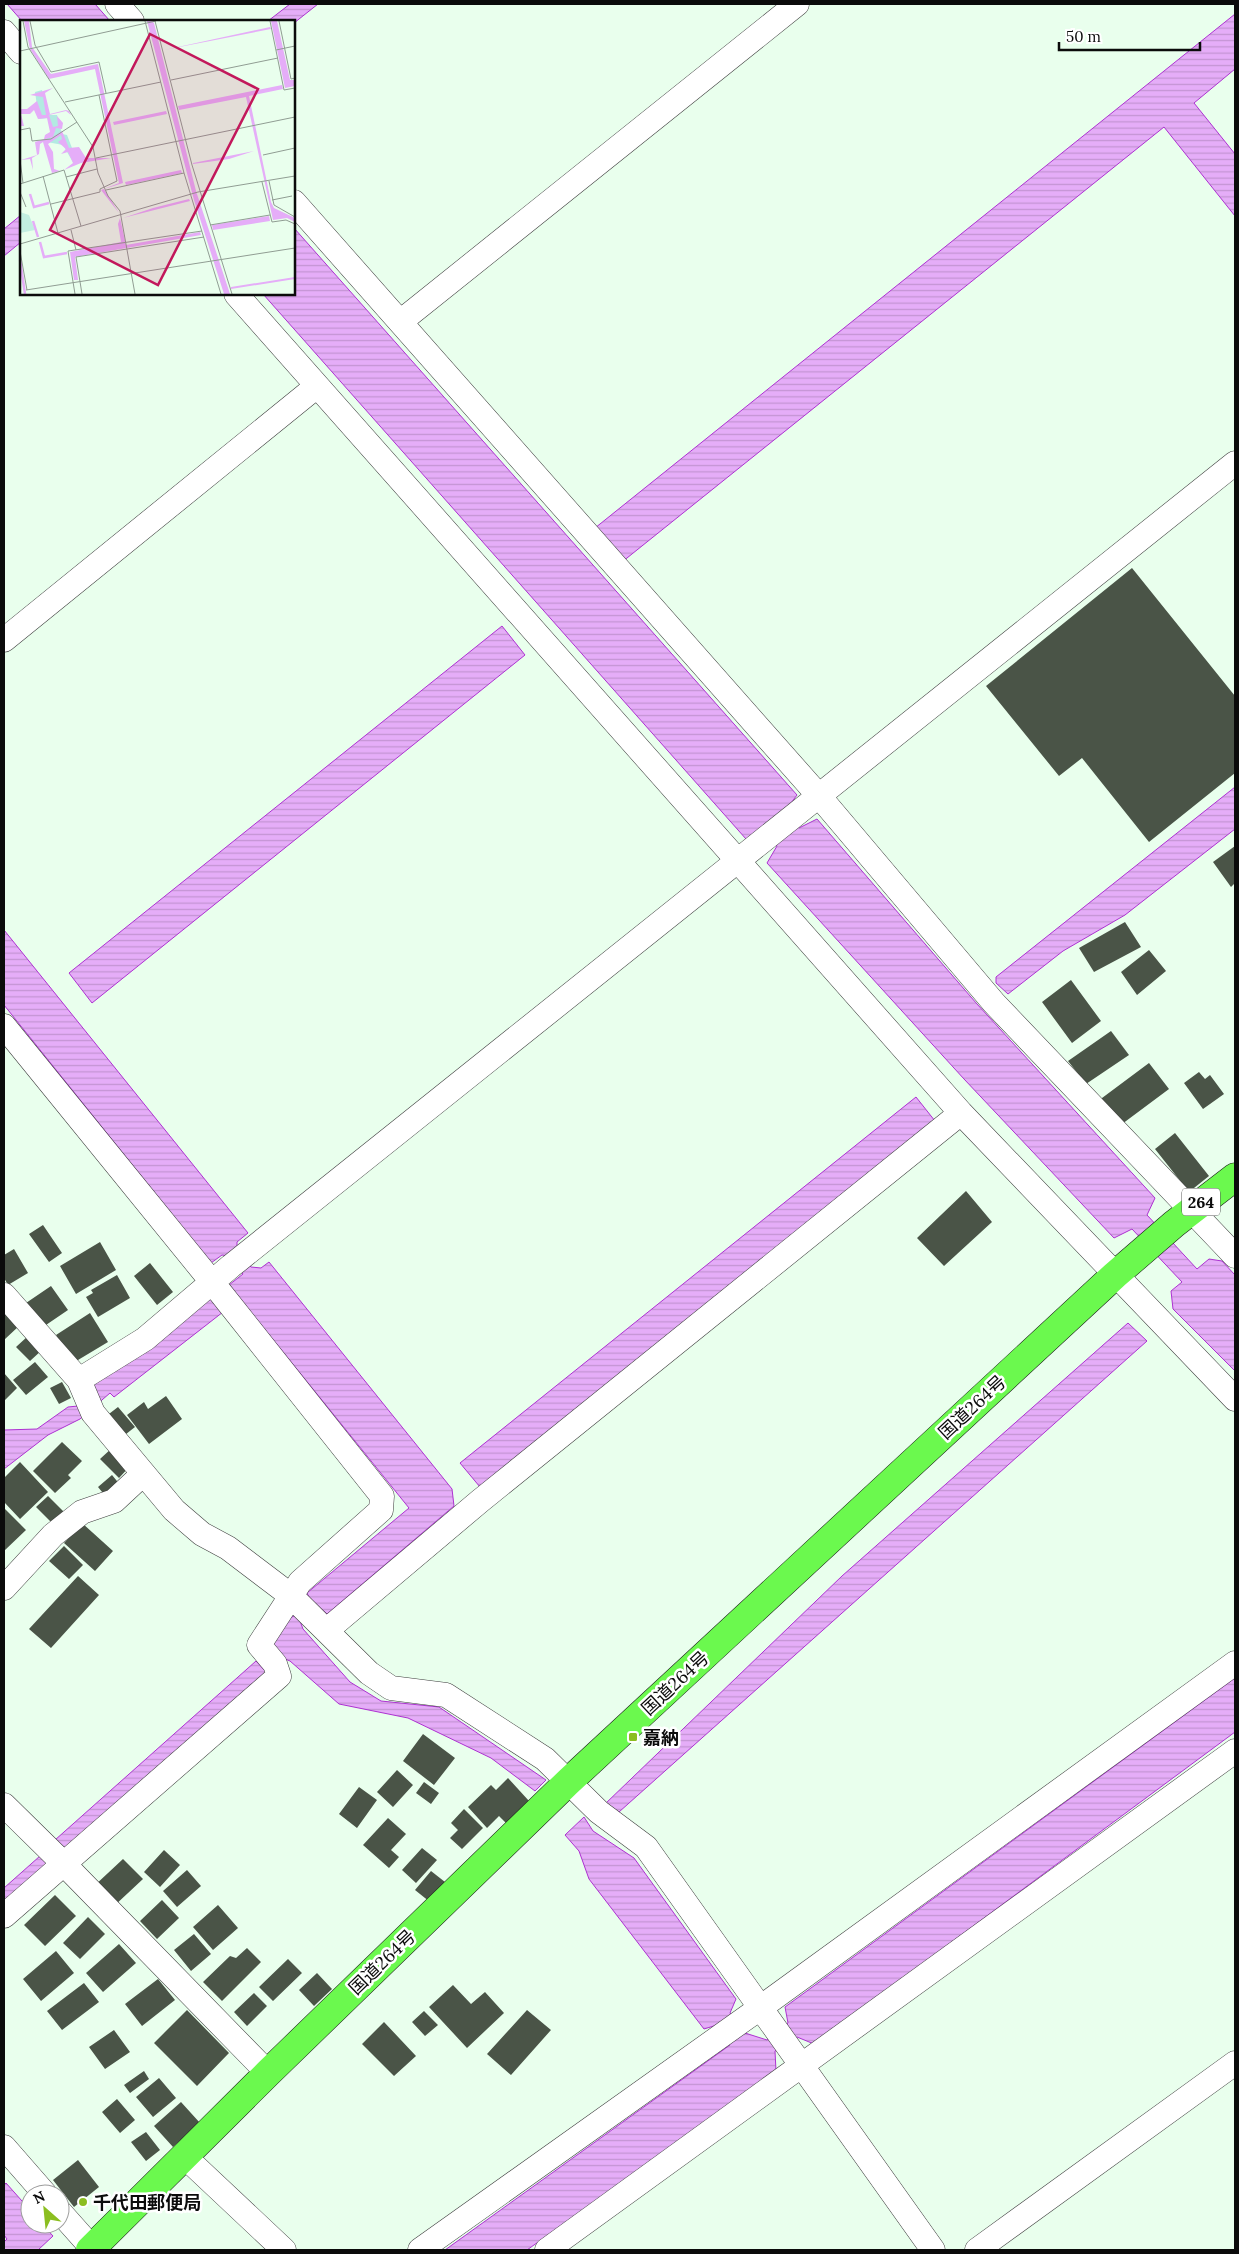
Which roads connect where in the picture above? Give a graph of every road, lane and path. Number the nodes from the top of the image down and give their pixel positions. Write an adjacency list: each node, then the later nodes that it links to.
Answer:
1 (117, 4): 3 (street)
2 (797, 4): 8 (street)
3 (131, 20)
4 (4, 32): 5 (street)
5 (20, 51)
6 (295, 203): 8 (street)
7 (237, 295): 9 (street)
8 (400, 322): 12 (street)
9 (317, 386): 11 (street); 13 (street)
10 (1235, 463): 12 (street)
11 (4, 640)
12 (819, 796): 13 (street); 17 (street)
13 (738, 862): 15 (street); 20 (street)
14 (4, 1026): 20 (street)
15 (961, 1113): 19 (street); 26 (street)
16 (1235, 1177): 17 (highway, 国道264号 / 264)
17 (1190, 1210): 18 (street); 19 (highway, 国道264号 / 264)
18 (1235, 1256)
19 (1115, 1275): 23 (street); 29 (highway, 国道264号 / 264)
20 (212, 1282): 22 (street); 26 (street)
21 (4, 1295): 22 (street)
22 (85, 1396): 24 (street)
23 (1235, 1399)
24 (143, 1474): 25 (street); 26 (street)
25 (4, 1588)
26 (307, 1611): 29 (street); 31 (street)
27 (1235, 1663): 33 (street)
28 (1235, 1751): 35 (street)
29 (568, 1782): 33 (street); 36 (highway, 国道264号 / 264)
30 (4, 1805): 31 (street)
31 (64, 1863): 32 (street); 36 (street)
32 (4, 1916)
33 (750, 2015): 35 (street); 43 (street)
34 (1235, 2063): 46 (street)
35 (802, 2067): 44 (street); 45 (street)
36 (268, 2073): 38 (highway, 国道264号 / 264)
37 (4, 2147): 39 (street)
38 (184, 2156): 41 (highway, 国道264号 / 264); 42 (street)
39 (36, 2184)
40 (70, 2224): 41 (street)
41 (91, 2249)
42 (284, 2250)
43 (420, 2250)
44 (547, 2250)
45 (933, 2250)
46 (977, 2250)

